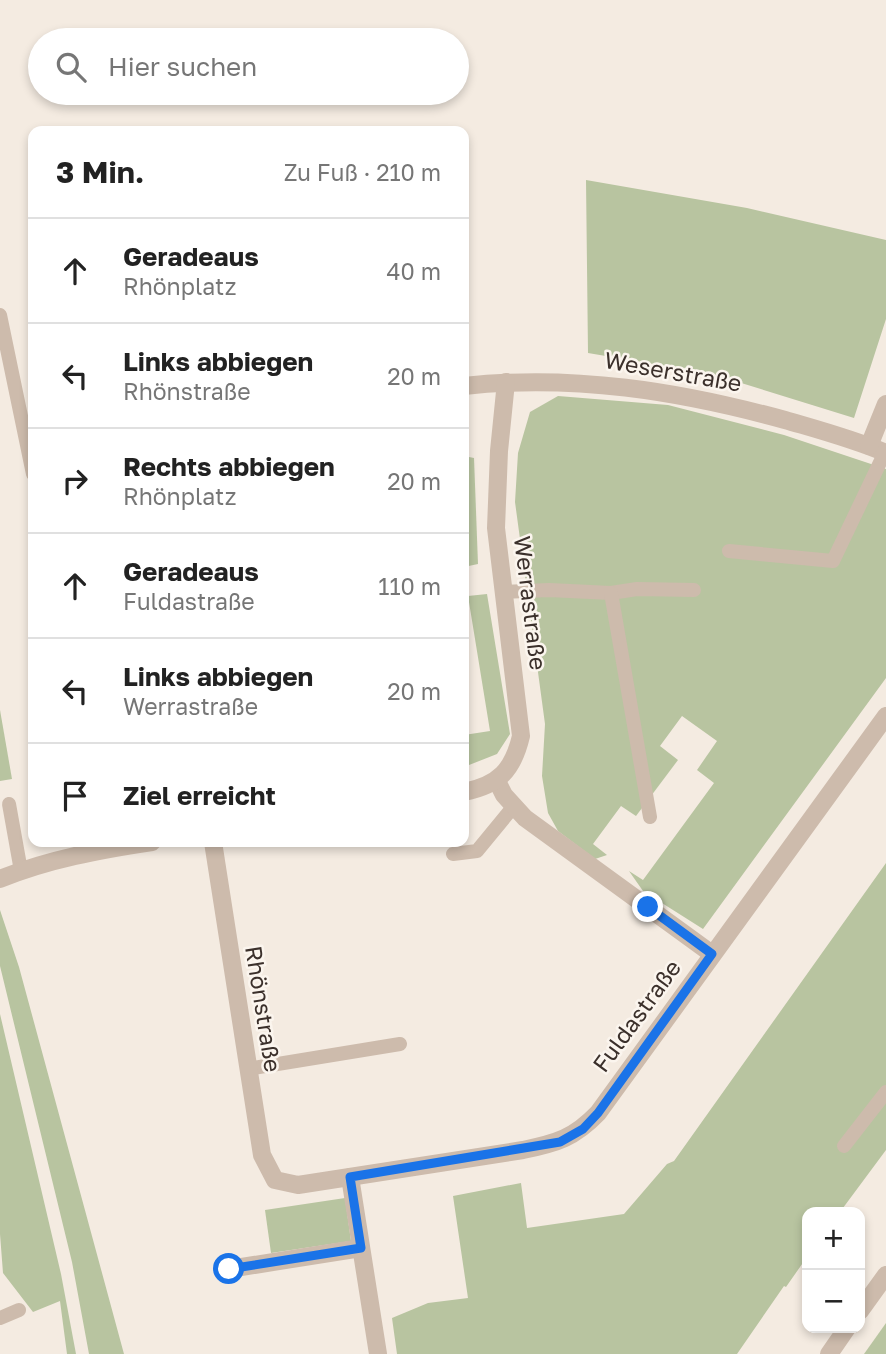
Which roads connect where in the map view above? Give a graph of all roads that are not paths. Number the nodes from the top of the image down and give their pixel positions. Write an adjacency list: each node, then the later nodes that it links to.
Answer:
1 (0, 315): 5 (lane)
2 (506, 382): 3 (street, Weserstraße); 6 (street, Weserstraße); 9 (street, Werrastraße)
3 (469, 386)
4 (886, 404): 6 (street)
5 (28, 450)
6 (880, 450): 7 (lane)
7 (729, 551)
8 (694, 590): 10 (lane)
9 (503, 592): 10 (lane); 12 (street, Werrastraße)
10 (611, 593): 16 (lane)
11 (886, 716): 22 (street, Fuldastraße)
12 (497, 781): 13 (street); 15 (street)
13 (469, 791)
14 (9, 804): 20 (lane)
15 (514, 806): 19 (lane); 22 (street)
16 (650, 817)
17 (118, 847): 20 (street)
18 (214, 847): 24 (street, Rhönstraße)
19 (453, 854)
20 (21, 871): 21 (street)
21 (0, 879)
22 (712, 954): 28 (street, Fuldastraße)
23 (400, 1044): 24 (lane)
24 (247, 1069): 29 (street, Rhönstraße)
25 (886, 1092): 26 (lane)
26 (881, 1110): 27 (lane)
27 (844, 1146)
28 (350, 1177): 29 (street, Fuldastraße); 30 (street)
29 (275, 1180)
30 (361, 1248): 31 (street); 37 (street)
31 (229, 1269)
32 (886, 1275): 33 (street)
33 (865, 1304)
34 (19, 1310): 35 (lane)
35 (0, 1318)
36 (844, 1333): 38 (street)
37 (378, 1354)
38 (828, 1354)

